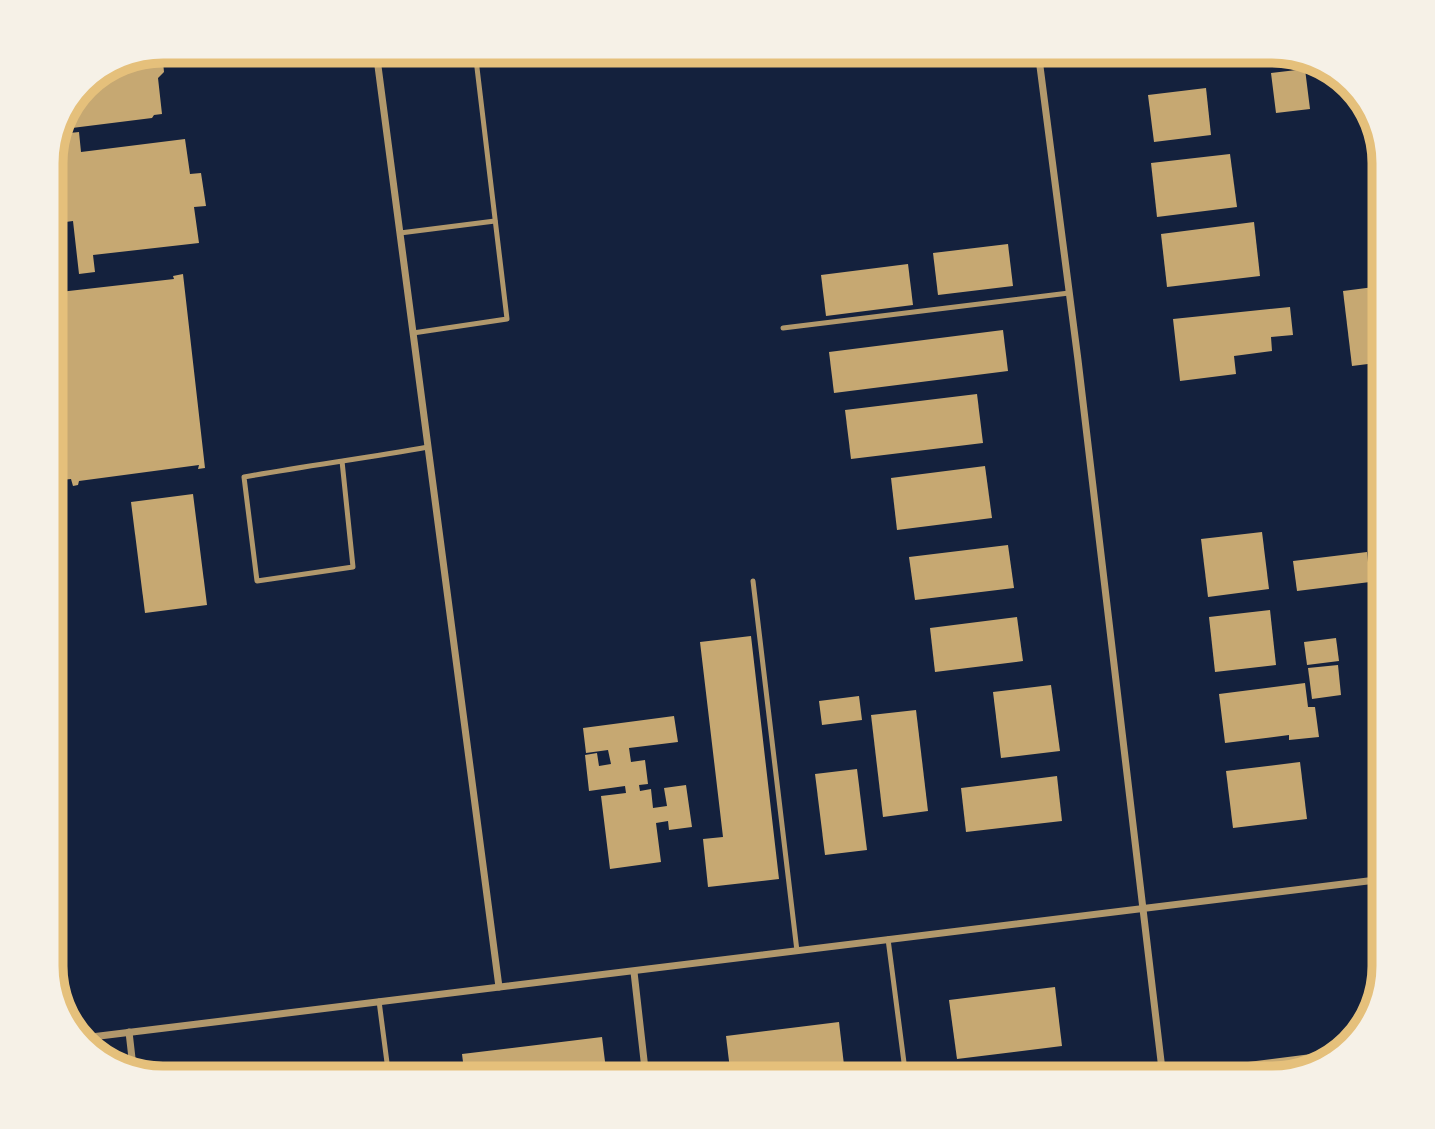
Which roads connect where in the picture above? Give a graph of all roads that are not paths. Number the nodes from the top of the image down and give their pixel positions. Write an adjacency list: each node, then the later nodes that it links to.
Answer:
1 (378, 63): 5 (street)
2 (476, 63): 4 (lane)
3 (1040, 63): 6 (street)
4 (495, 221): 5 (lane); 8 (lane)
5 (400, 233): 8 (street)
6 (1069, 293): 7 (lane); 13 (street)
7 (783, 328)
8 (413, 333): 9 (street)
9 (428, 447): 10 (lane); 17 (street)
10 (342, 461): 10 (lane)
11 (753, 582): 15 (lane)
12 (1372, 880): 13 (street)
13 (1142, 909): 14 (street); 25 (street)
14 (888, 939): 15 (street); 24 (lane)
15 (797, 951): 16 (street)
16 (634, 972): 17 (street); 23 (street)
17 (499, 987): 18 (street)
18 (379, 1002): 19 (street); 22 (lane)
19 (129, 1032): 20 (street); 21 (street)
20 (93, 1037)
21 (132, 1061)
22 (387, 1066)
23 (645, 1066)
24 (904, 1066)
25 (1162, 1066)

